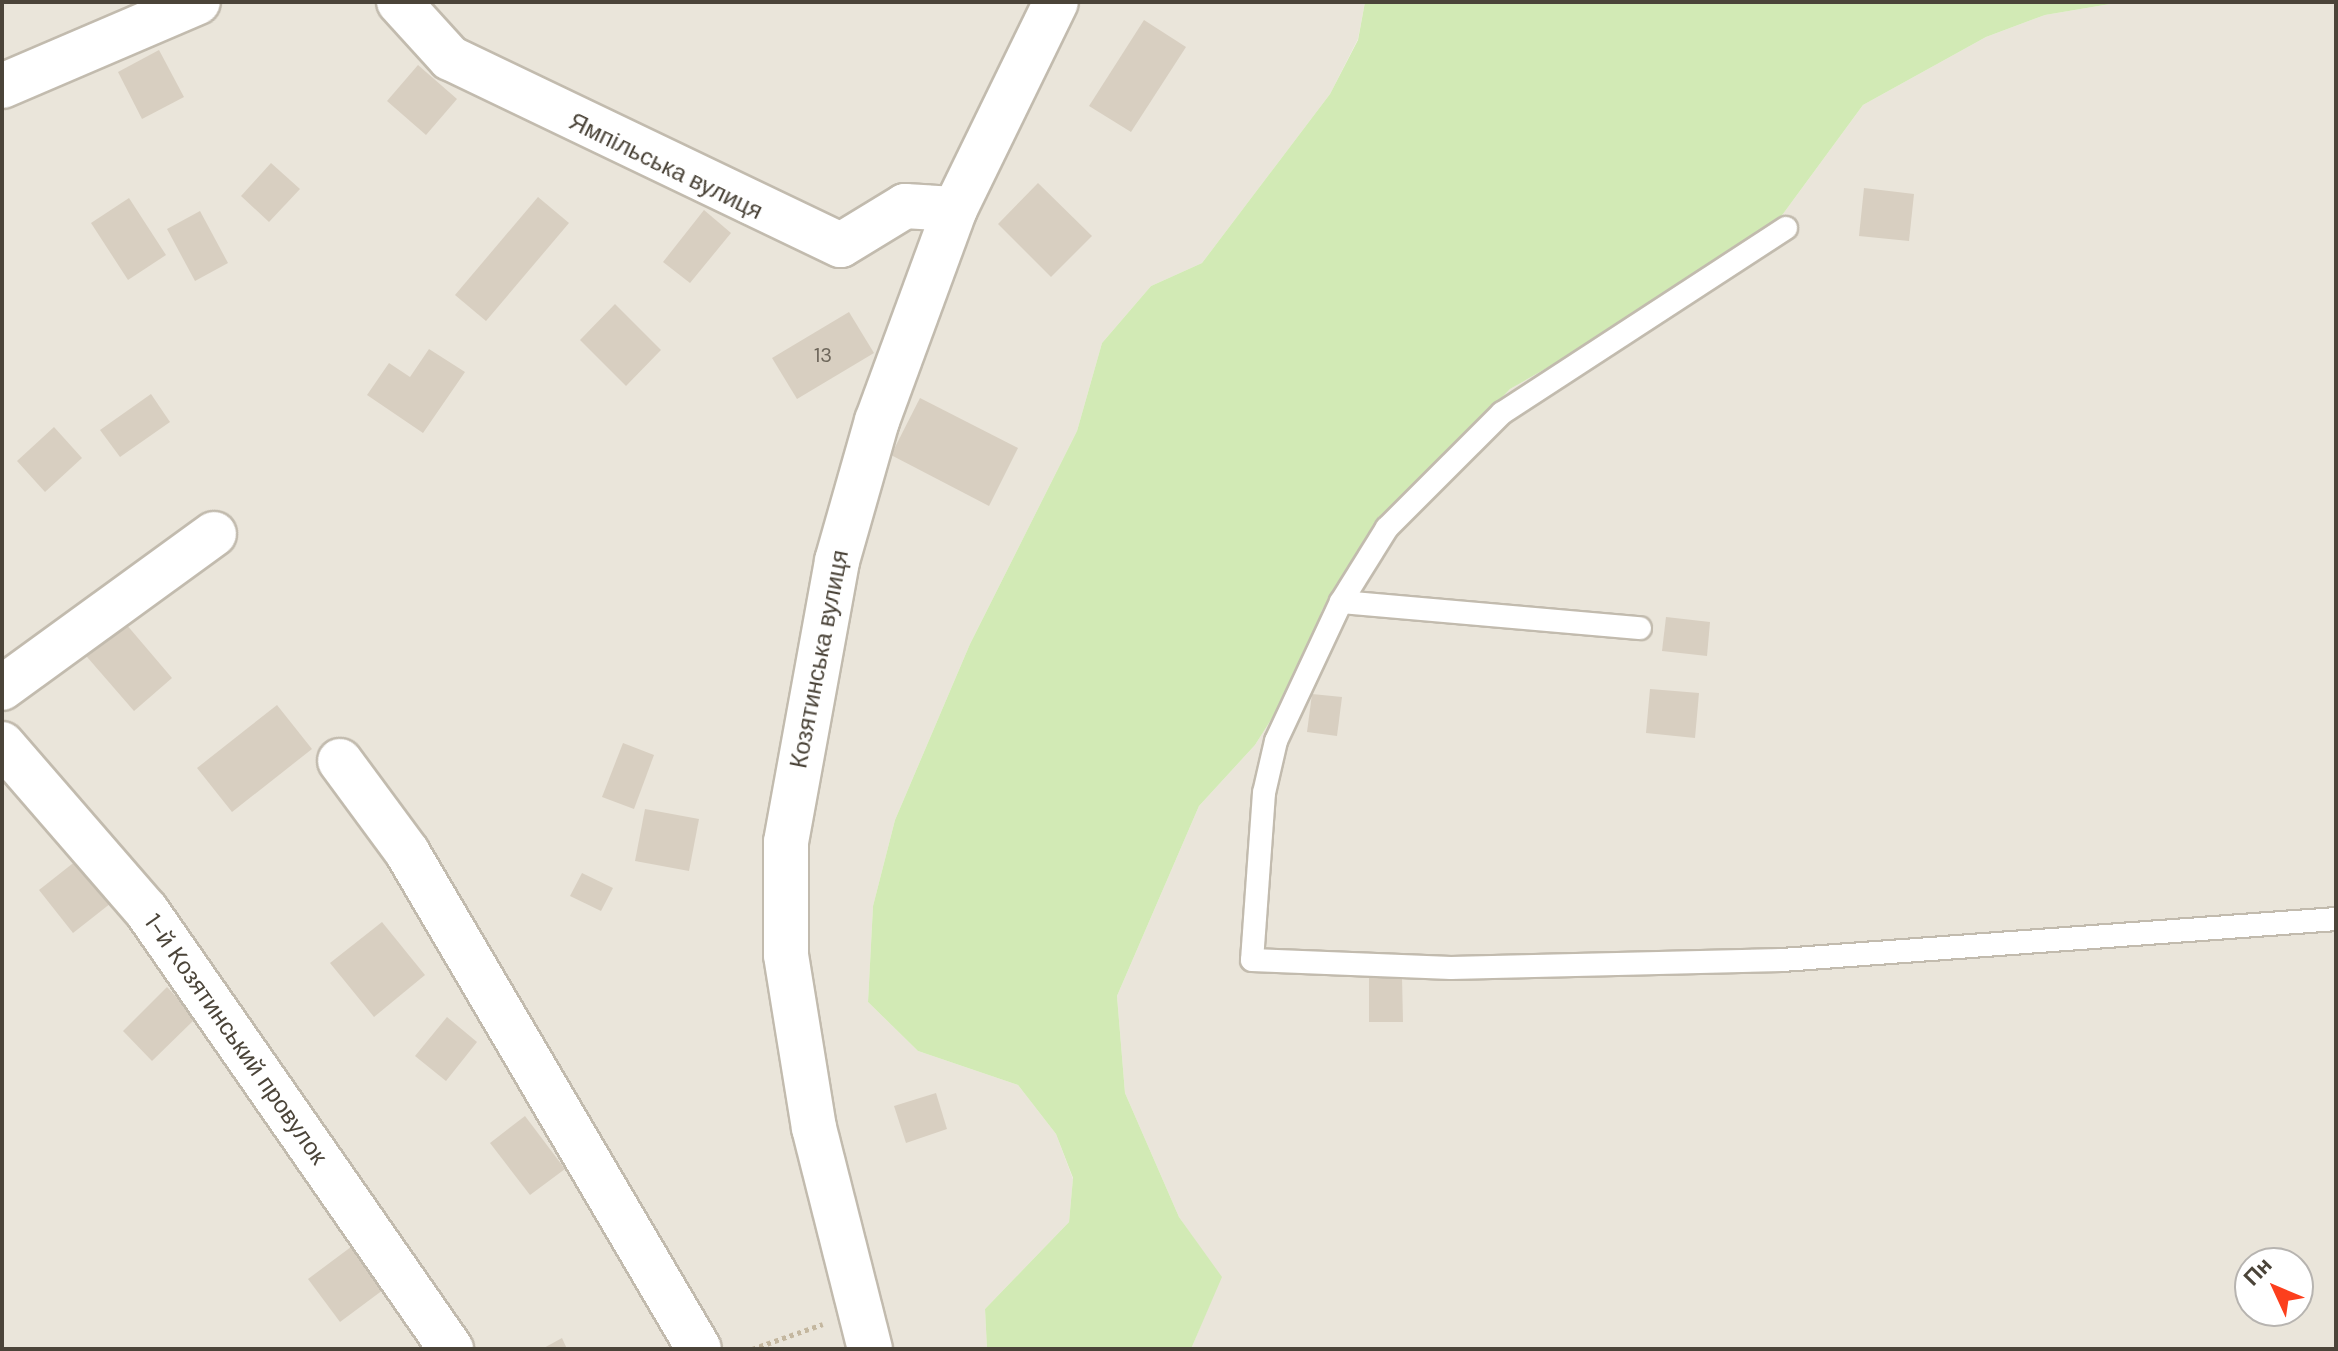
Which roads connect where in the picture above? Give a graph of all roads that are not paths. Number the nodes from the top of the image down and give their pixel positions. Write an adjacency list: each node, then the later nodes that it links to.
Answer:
1 (198, 2): 4 (street)
2 (399, 2): 5 (street, Ямпільська вулиця)
3 (1056, 2): 5 (street, Козятинська вулиця)
4 (2, 86)
5 (955, 209): 16 (street, Козятинська вулиця)
6 (1786, 228): 8 (lane)
7 (214, 534): 10 (street)
8 (1341, 602): 9 (lane); 13 (lane)
9 (1640, 628)
10 (2, 688)
11 (2, 744): 14 (street, 1-й Козятинський провулок)
12 (340, 761): 15 (street)
13 (2336, 919)
14 (451, 1349)
15 (699, 1349)
16 (870, 1349)

